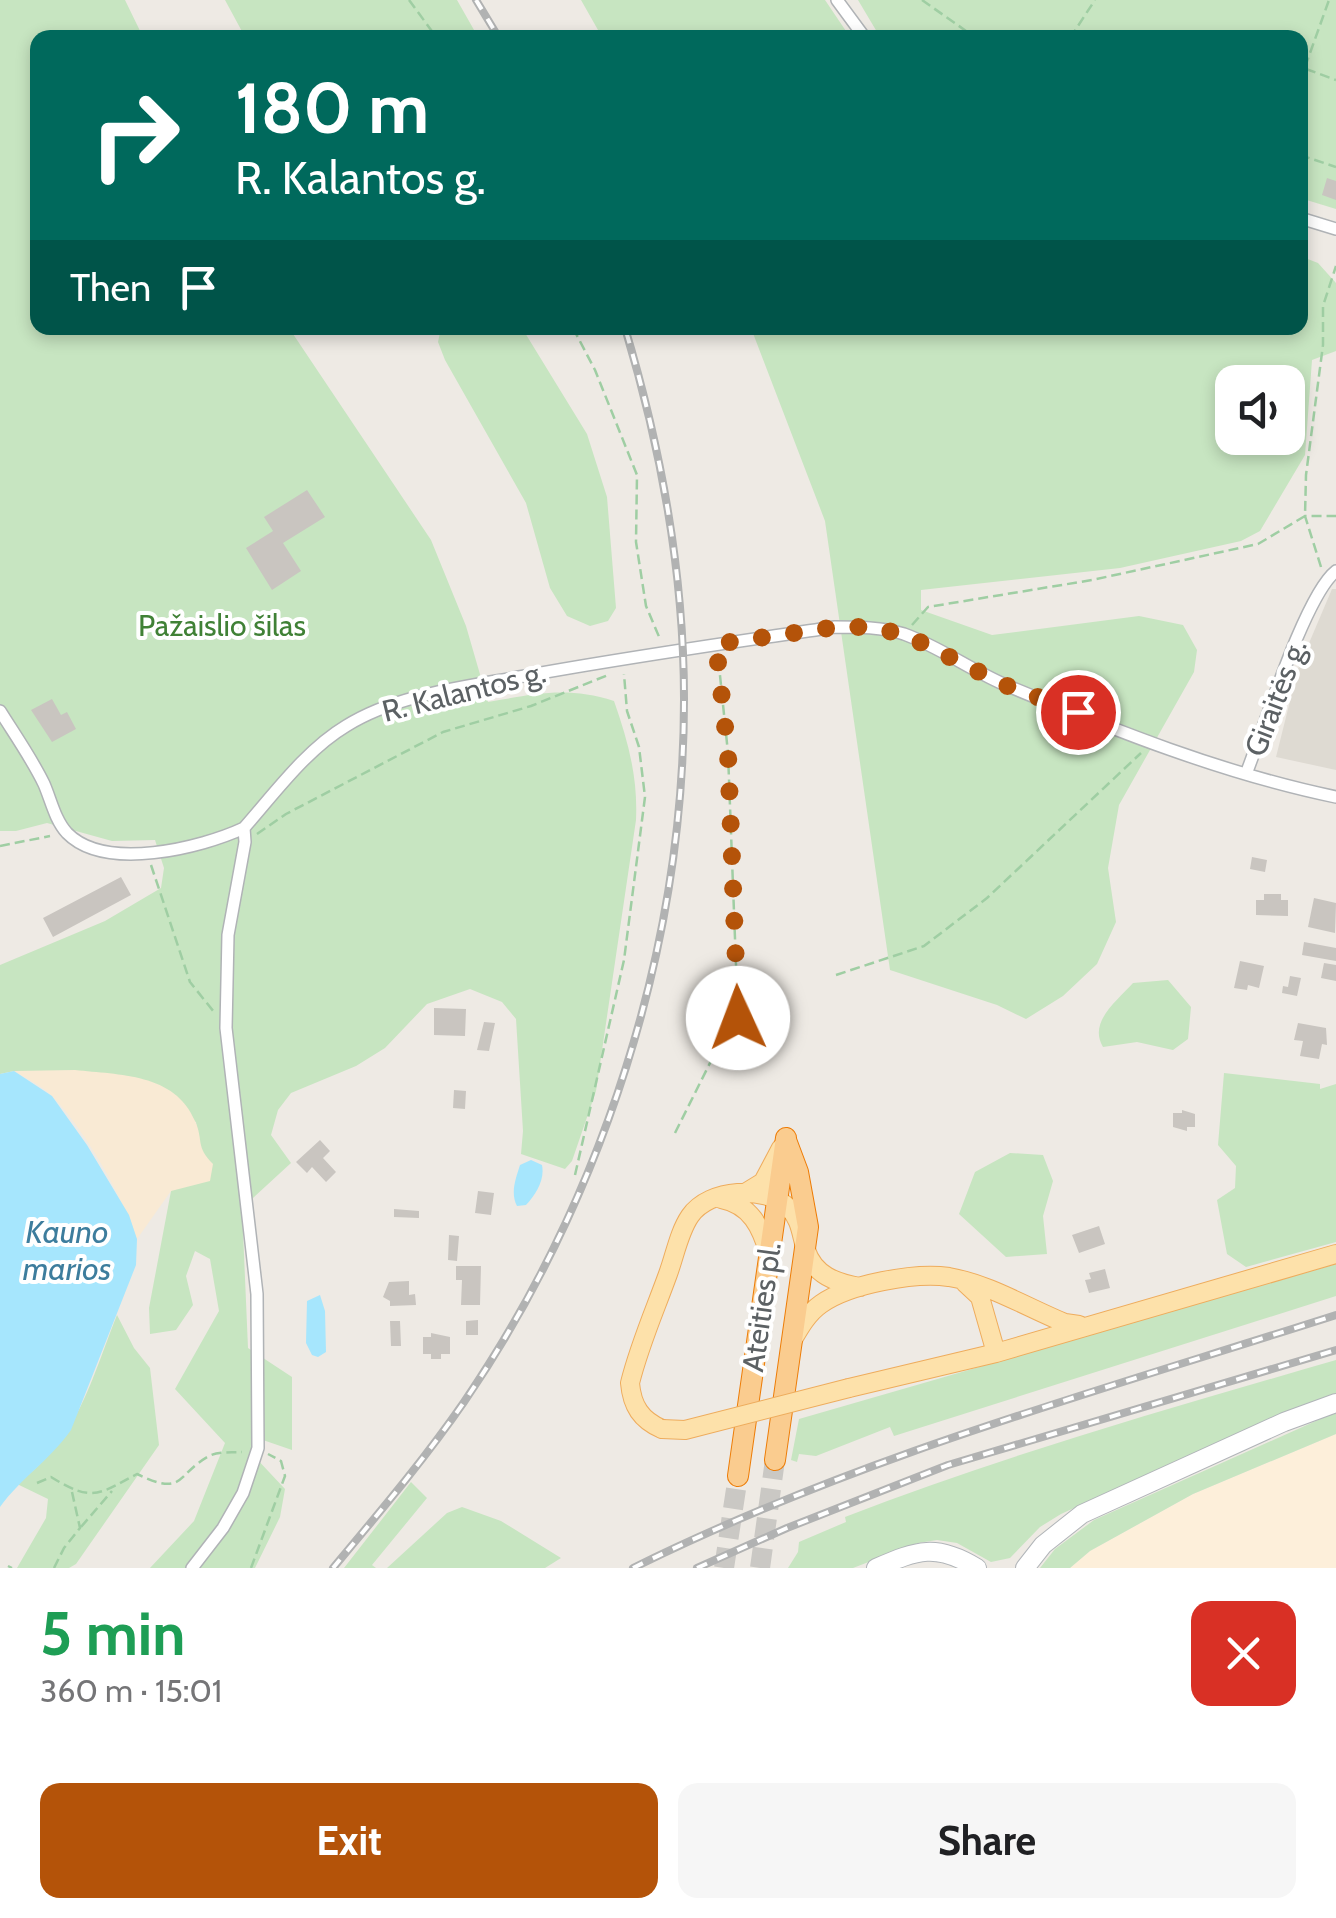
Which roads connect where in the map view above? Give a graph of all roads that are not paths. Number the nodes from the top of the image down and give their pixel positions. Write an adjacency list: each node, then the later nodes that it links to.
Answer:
1 (837, 0): 2 (street)
2 (860, 30)
3 (1308, 220): 4 (street)
4 (1336, 229)
5 (1331, 575): 7 (street, Giraitės g.)
6 (0, 711): 9 (street)
7 (1246, 774): 8 (street, R. Kalantos g.); 9 (street, R. Kalantos g.)
8 (1336, 797)
9 (244, 835): 25 (street)
10 (786, 1138): 11 (main road); 13 (highway, Ateities pl.); 14 (highway, Ateities pl.)
11 (745, 1193): 12 (main road); 13 (main road)
12 (715, 1198): 15 (main road); 21 (main road, bridge)
13 (777, 1200): 14 (main road); 15 (highway, Ateities pl.)
14 (806, 1252): 18 (main road); 20 (highway, Ateities pl.)
15 (770, 1254): 24 (highway, Ateities pl.)
16 (1336, 1254): 19 (main road)
17 (961, 1280): 18 (main road); 19 (main road); 21 (main road)
18 (860, 1287): 20 (main road)
19 (1095, 1324): 21 (main road)
20 (792, 1342): 23 (highway, Ateities pl.)
21 (996, 1353)
22 (1336, 1403): 28 (main road)
23 (775, 1460)
24 (738, 1476)
25 (192, 1568)
26 (876, 1568): 27 (main road)
27 (977, 1568)
28 (1025, 1568)

